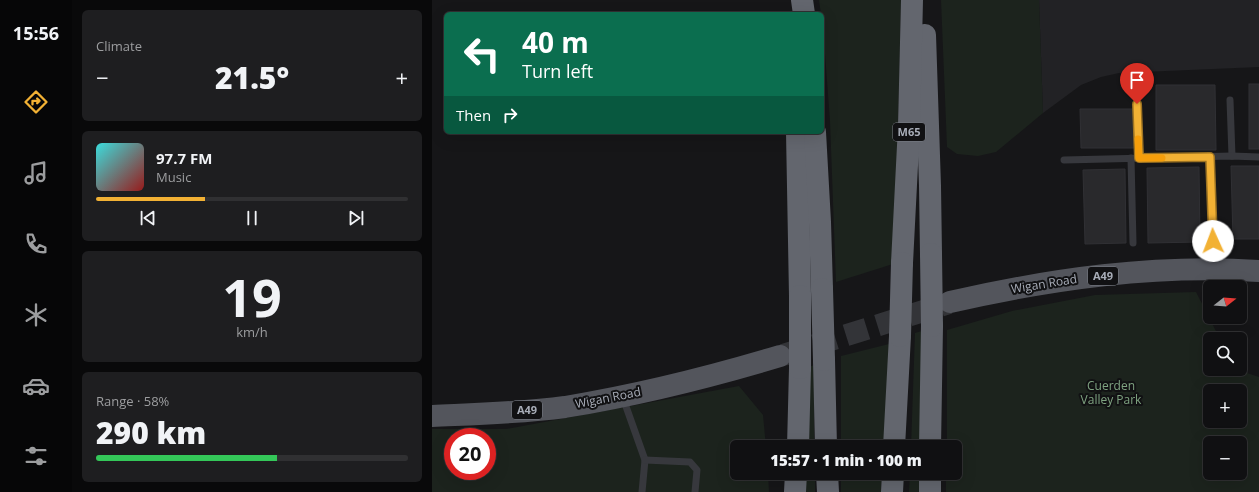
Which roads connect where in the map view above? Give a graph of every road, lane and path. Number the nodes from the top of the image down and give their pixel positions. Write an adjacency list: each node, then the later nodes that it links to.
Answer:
1 (789, 0): 5 (highway)
2 (802, 0): 6 (highway)
3 (912, 0): 25 (highway, M65, bridge)
4 (921, 0): 26 (highway, bridge)
5 (790, 12)
6 (804, 12)
7 (1230, 100): 11 (lane)
8 (1137, 104): 14 (lane)
9 (797, 134): 23 (highway, bridge)
10 (815, 134): 24 (highway, bridge)
11 (1232, 156): 12 (lane); 13 (lane)
12 (1210, 157): 14 (lane); 16 (lane)
13 (1259, 157)
14 (1135, 158): 15 (lane); 17 (lane)
15 (1064, 160)
16 (1213, 241)
17 (1133, 243)
18 (1259, 271): 19 (main road, Wigan Road / A49)
19 (950, 302)
20 (780, 356): 21 (main road, Wigan Road / A49)
21 (622, 396): 22 (main road, Wigan Road / A49); 27 (lane)
22 (432, 416)
23 (798, 440)
24 (826, 440)
25 (894, 440)
26 (930, 440)
27 (645, 460): 32 (lane); 33 (lane)
28 (796, 480): 34 (highway)
29 (827, 480): 35 (highway)
30 (893, 480): 36 (highway)
31 (930, 480): 37 (highway)
32 (642, 492)
33 (694, 492)
34 (795, 492)
35 (828, 492)
36 (892, 492)
37 (930, 492)

